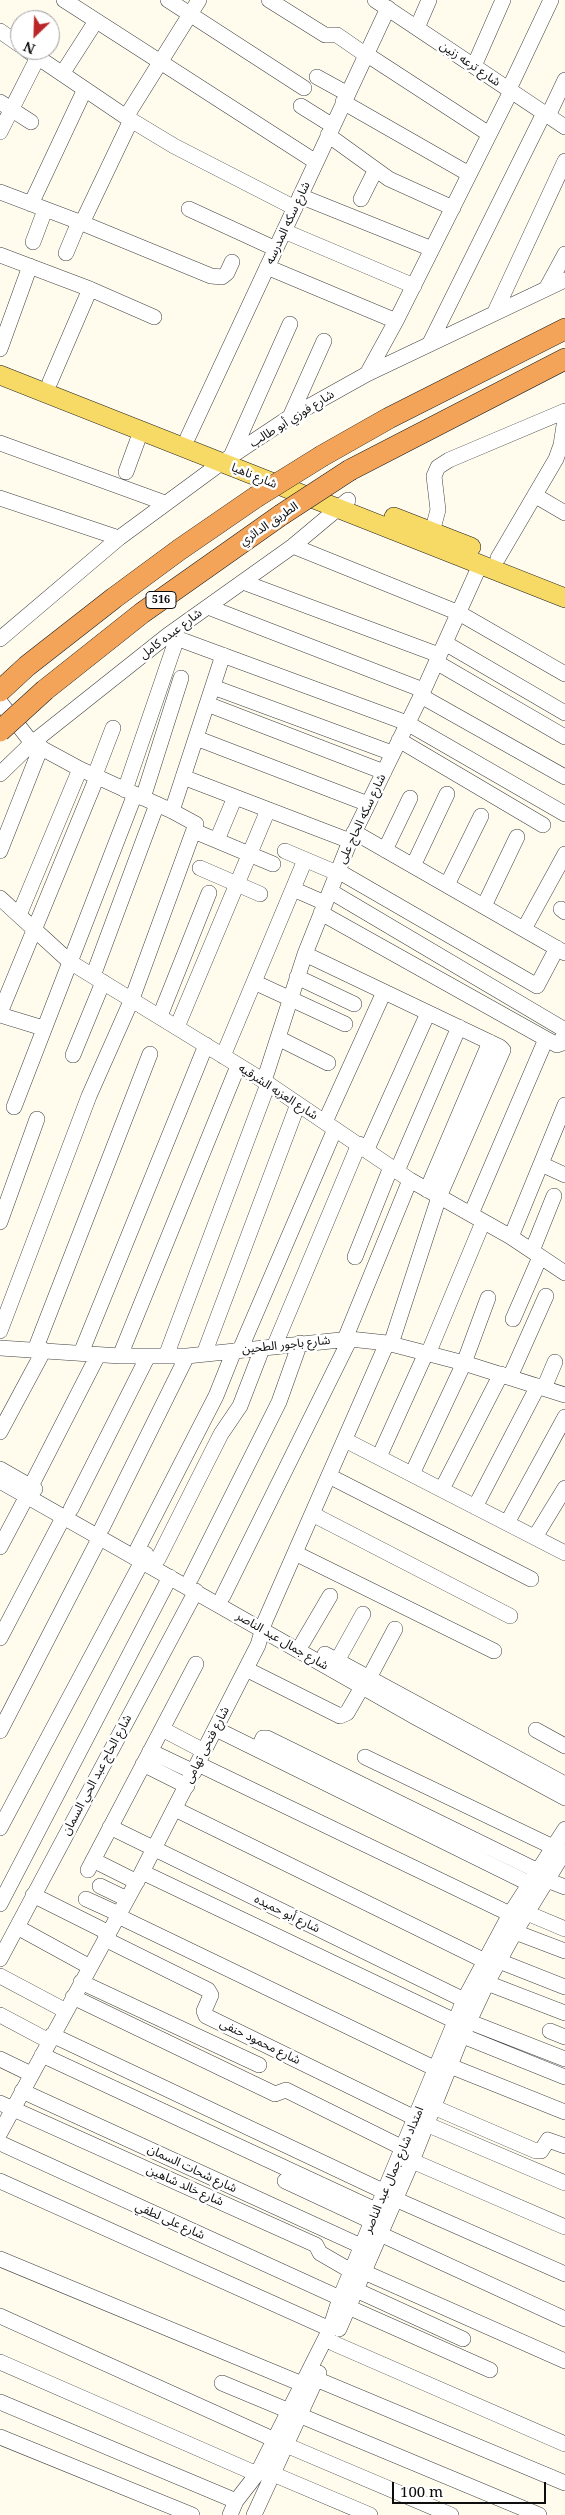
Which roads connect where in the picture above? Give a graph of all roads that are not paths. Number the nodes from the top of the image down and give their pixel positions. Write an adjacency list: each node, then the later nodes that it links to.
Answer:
1 (64, 0): 10 (street)
2 (168, 0): 9 (street)
3 (199, 0): 9 (street)
4 (269, 0): 12 (street)
5 (429, 0): 11 (street)
6 (503, 0): 16 (street)
7 (551, 0): 22 (street)
8 (381, 4): 11 (street, شارع ترعه زنين); 12 (street, شارع سكه المدرسه)
9 (190, 14): 15 (street); 20 (street)
10 (96, 21): 15 (street); 17 (street)
11 (417, 28): 16 (street, شارع ترعه زنين)
12 (366, 54): 23 (street, شارع سكه المدرسه); 32 (street)
13 (30, 60): 24 (street)
14 (42, 60): 17 (street)
15 (160, 62): 27 (street); 34 (street)
16 (474, 66): 22 (street, شارع ترعه زنين)
17 (62, 74): 21 (street)
18 (317, 77): 23 (street)
19 (565, 80): 26 (street)
20 (304, 88)
21 (85, 89): 27 (street); 40 (street)
22 (510, 90): 26 (street, شارع ترعه زنين); 32 (street)
23 (346, 98): 30 (street, شارع سكه المدرسه); 36 (street)
24 (6, 106): 28 (street); 31 (street)
25 (301, 106): 30 (street)
26 (546, 114): 29 (street, شارع ترعه زنين); 64 (street)
27 (128, 119): 39 (street); 43 (street)
28 (31, 122)
29 (565, 127)
30 (331, 131): 34 (street, شارع سكه المدرسه); 35 (street)
31 (0, 132)
32 (489, 134): 36 (street)
33 (565, 161): 58 (street)
34 (316, 162): 39 (street, شارع سكه المدرسه)
35 (375, 171): 38 (street); 41 (street)
36 (469, 174): 41 (street)
37 (0, 192): 40 (street)
38 (361, 199)
39 (297, 202): 44 (street, شارع سكه المدرسه); 47 (street)
40 (38, 207): 43 (street); 45 (street)
41 (453, 208): 47 (street)
42 (189, 209): 46 (street)
43 (81, 222): 48 (street); 51 (street)
44 (284, 231): 46 (street, شارع سكه المدرسه); 55 (street)
45 (33, 242)
46 (276, 249): 53 (street, شارع سكه المدرسه)
47 (432, 249): 55 (street)
48 (66, 253)
49 (565, 254): 57 (street)
50 (0, 255): 52 (street)
51 (232, 262)
52 (30, 266): 56 (street); 65 (street)
53 (267, 267): 60 (street); 75 (street, شارع سكه المدرسه)
54 (565, 280): 57 (street, شارع فوزي أبو طالب)
55 (414, 286): 60 (street)
56 (90, 289): 59 (street); 70 (street)
57 (546, 289): 58 (street, شارع فوزي أبو طالب)
58 (495, 312): 64 (street, شارع فوزي أبو طالب)
59 (154, 317)
60 (396, 322): 68 (street)
61 (290, 324): 77 (street)
62 (565, 330): 101 (highway, 516, bridge)
63 (324, 341): 72 (street)
64 (430, 343): 68 (street, شارع فوزي أبو طالب)
65 (0, 349)
66 (565, 359): 108 (highway, الطريق الدائري / 516, bridge)
67 (0, 362): 69 (main road, شارع ناهيا)
68 (367, 374): 72 (street, شارع فوزي أبو طالب)
69 (12, 376): 70 (main road, شارع ناهيا); 74 (main road, شارع ناهيا)
70 (50, 382): 75 (main road, شارع ناهيا)
71 (565, 411): 85 (street)
72 (290, 417): 77 (street, شارع فوزي أبو طالب)
73 (565, 419): 78 (street, شارع سكه الحاج على)
74 (141, 431): 77 (main road, شارع ناهيا); 79 (street)
75 (188, 437): 77 (main road, شارع ناهيا)
76 (0, 443): 82 (street)
77 (229, 457): 82 (street, شارع فوزي أبو طالب); 83 (main road, شارع ناهيا)
78 (561, 462): 80 (street, شارع سكه الحاج على)
79 (126, 472)
80 (536, 496): 84 (street); 88 (street, شارع سكه الحاج على)
81 (0, 498): 86 (street)
82 (165, 503): 86 (street, شارع فوزي أبو طالب)
83 (342, 505): 85 (main road, شارع ناهيا); 87 (street, شارع عبده كامل); 88 (main road, شارع ناهيا)
84 (565, 513)
85 (432, 532): 88 (main road, شارع ناهيا)
86 (118, 538): 95 (street, شارع فوزي أبو طالب)
87 (293, 546): 89 (street, شارع عبده كامل); 93 (street)
88 (489, 561): 90 (main road, شارع ناهيا); 91 (main road, شارع ناهيا); 93 (street, شارع سكه الحاج على)
89 (243, 582): 92 (street, شارع عبده كامل); 96 (street)
90 (565, 584)
91 (565, 598)
92 (208, 607): 94 (street, شارع عبده كامل); 102 (street)
93 (458, 613): 96 (street, شارع سكه الحاج على); 98 (street)
94 (172, 636): 97 (street); 111 (street, شارع عبده كامل); 120 (street)
95 (0, 639)
96 (440, 654): 102 (street, شارع سكه الحاج على); 105 (street); 109 (street)
97 (223, 655): 100 (street); 106 (street)
98 (565, 674)
99 (181, 678): 120 (street)
100 (213, 686): 104 (street); 112 (street)
101 (0, 691)
102 (422, 693): 106 (street, شارع سكه الحاج على); 118 (street)
103 (0, 702): 111 (street)
104 (207, 704): 110 (street); 114 (street)
105 (565, 713)
106 (407, 723): 112 (street, شارع سكه الحاج على); 126 (street)
107 (112, 728): 116 (street)
108 (0, 731)
109 (565, 737)
110 (196, 738): 117 (street); 123 (street)
111 (37, 745): 113 (street); 115 (street, شارع عبده كامل); 134 (street)
112 (396, 747): 114 (street, شارع سكه الحاج على); 128 (street)
113 (80, 769): 116 (street); 151 (street)
114 (384, 772): 123 (street, شارع سكه الحاج على)
115 (0, 774)
116 (96, 776): 120 (street); 152 (street)
117 (183, 777): 121 (street); 125 (street)
118 (565, 777)
119 (447, 794): 140 (street)
120 (140, 796): 125 (street); 156 (street); 158 (street)
121 (235, 797): 124 (street); 132 (street)
122 (410, 798): 133 (street)
123 (368, 804): 130 (street, شارع سكه الحاج على)
124 (268, 810): 130 (street); 136 (street)
125 (172, 811): 129 (street)
126 (565, 814)
127 (481, 816): 144 (street)
128 (543, 824)
129 (195, 829): 132 (street); 161 (street)
130 (352, 836): 133 (street); 142 (street, شارع سكه الحاج على)
131 (517, 837): 150 (street)
132 (217, 840): 136 (street)
133 (386, 850): 140 (street)
134 (0, 851)
135 (285, 851): 138 (street)
136 (250, 854): 139 (street); 143 (street)
137 (564, 858): 153 (street)
138 (305, 860): 142 (street); 145 (street)
139 (273, 864)
140 (413, 866): 144 (street)
141 (200, 868): 143 (street)
142 (337, 872): 149 (street, شارع سكه الحاج على); 154 (street)
143 (237, 884): 147 (street); 168 (street)
144 (447, 885): 150 (street)
145 (293, 889): 149 (street); 159 (street)
146 (209, 893): 166 (street)
147 (260, 894)
148 (1, 902): 151 (street, شارع العزبه الشرقيه)
149 (325, 902): 155 (street, شارع سكه الحاج على); 171 (street); 173 (street)
150 (484, 906): 153 (street)
151 (19, 915): 152 (street, شارع العزبه الشرقيه)
152 (34, 929): 156 (street, شارع العزبه الشرقيه); 165 (street)
153 (524, 929): 154 (street)
154 (563, 943)
155 (305, 954): 157 (street, شارع سكه الحاج على); 160 (street)
156 (70, 962): 158 (street, شارع العزبه الشرقيه); 169 (street)
157 (298, 977): 162 (street, شارع سكه الحاج على); 163 (street)
158 (98, 979): 161 (street, شارع العزبه الشرقيه); 176 (street)
159 (254, 982): 162 (street); 177 (street)
160 (384, 992): 164 (street); 186 (street)
161 (132, 999): 166 (street, شارع العزبه الشرقيه); 203 (street)
162 (290, 999): 167 (street); 172 (street, شارع سكه الحاج على)
163 (354, 1004)
164 (428, 1013): 170 (street); 187 (street)
165 (0, 1014): 169 (street)
166 (160, 1016): 168 (street, شارع العزبه الشرقيه)
167 (345, 1024)
168 (177, 1027): 174 (street, شارع العزبه الشرقيه)
169 (43, 1028): 183 (street)
170 (459, 1028): 189 (street); 192 (street, شارع فتحى تهامى)
171 (564, 1035): 173 (street)
172 (278, 1038): 178 (street); 180 (street, شارع سكه الحاج على)
173 (546, 1039): 194 (street)
174 (206, 1045): 177 (street, شارع العزبه الشرقيه); 211 (street)
175 (150, 1054): 208 (street)
176 (73, 1055)
177 (223, 1056): 179 (street, شارع العزبه الشرقيه)
178 (328, 1063)
179 (238, 1066): 180 (street, شارع العزبه الشرقيه); 215 (street)
180 (266, 1082): 181 (street, شارع العزبه الشرقيه); 217 (street, شارع سكه الحاج على)
181 (298, 1104): 186 (street, شارع العزبه الشرقيه); 212 (street)
182 (565, 1105): 185 (street)
183 (14, 1107)
184 (37, 1119): 195 (street)
185 (561, 1125): 188 (street)
186 (330, 1126): 187 (street, شارع العزبه الشرقيه); 209 (street)
187 (363, 1146): 189 (street, شارع العزبه الشرقيه); 207 (street)
188 (541, 1164): 190 (street); 196 (street)
189 (394, 1169): 191 (street, شارع العزبه الشرقيه); 198 (street)
190 (565, 1175)
191 (410, 1180): 192 (street, شارع العزبه الشرقيه); 204 (street)
192 (433, 1193): 194 (street, شارع العزبه الشرقيه); 206 (street, شارع فتحى تهامى)
193 (554, 1196): 197 (street)
194 (477, 1218): 196 (street, شارع العزبه الشرقيه); 213 (street)
195 (0, 1222)
196 (511, 1237): 197 (street, شارع العزبه الشرقيه)
197 (536, 1254): 199 (street, شارع العزبه الشرقيه); 202 (street)
198 (355, 1257)
199 (565, 1273)
200 (546, 1296): 221 (street)
201 (488, 1298): 220 (street)
202 (513, 1319)
203 (0, 1331)
204 (348, 1339): 205 (street, شارع باجور الطحين); 206 (street, شارع باجور الطحين); 248 (street)
205 (300, 1343): 207 (street, شارع باجور الطحين); 247 (street, شارع الحاج عبد الحي السمان)
206 (389, 1344): 213 (street, شارع باجور الطحين); 226 (street, شارع فتحى تهامى)
207 (268, 1348): 209 (street, شارع باجور الطحين); 244 (street)
208 (40, 1350): 210 (street, شارع باجور الطحين); 211 (street, شارع باجور الطحين); 225 (street)
209 (237, 1351): 212 (street, شارع باجور الطحين); 244 (street)
210 (2, 1352)
211 (81, 1352): 214 (street, شارع باجور الطحين)
212 (204, 1354): 218 (street, شارع باجور الطحين)
213 (427, 1354): 220 (street, شارع باجور الطحين); 227 (street)
214 (98, 1355): 215 (street, شارع باجور الطحين); 234 (street)
215 (120, 1356): 216 (street, شارع باجور الطحين)
216 (148, 1356): 217 (street, شارع باجور الطحين); 236 (street)
217 (166, 1356): 218 (street, شارع باجور الطحين)
218 (187, 1356): 239 (street)
219 (555, 1362): 222 (street)
220 (464, 1363): 221 (street, شارع باجور الطحين); 229 (street)
221 (505, 1375): 222 (street, شارع باجور الطحين); 233 (street)
222 (541, 1387): 223 (street, شارع باجور الطحين); 235 (street)
223 (565, 1395)
224 (565, 1417): 238 (street)
225 (0, 1432)
226 (344, 1440): 227 (street); 230 (street, شارع فتحى تهامى)
227 (379, 1457): 229 (street)
228 (0, 1469): 234 (street, شارع جمال عبد الناصر)
229 (412, 1474): 233 (street)
230 (329, 1476): 237 (street, شارع فتحى تهامى); 246 (street)
231 (0, 1481): 234 (street, شارع جمال عبد الناصر)
232 (565, 1488): 240 (street)
233 (442, 1489): 235 (street)
234 (29, 1491): 236 (street, شارع جمال عبد الناصر); 241 (street)
235 (476, 1507): 238 (street)
236 (68, 1512): 239 (street, شارع جمال عبد الناصر); 254 (street)
237 (312, 1514): 243 (street, شارع فتحى تهامى); 251 (street)
238 (506, 1522): 240 (street)
239 (101, 1532): 244 (street, شارع جمال عبد الناصر); 265 (street)
240 (535, 1537): 242 (street)
241 (0, 1547)
242 (565, 1552)
243 (295, 1553): 252 (street, شارع فتحى تهامى); 256 (street)
244 (146, 1555): 245 (street, شارع جمال عبد الناصر); 247 (street, شارع جمال عبد الناصر); 274 (street)
245 (170, 1577): 247 (street, شارع جمال عبد الناصر); 285 (street)
246 (531, 1579)
247 (193, 1585): 248 (street, شارع جمال عبد الناصر); 252 (street, شارع جمال عبد الناصر); 282 (street, شارع الحاج عبد الحي السمان)
248 (223, 1596): 252 (street, شارع جمال عبد الناصر)
249 (330, 1596): 255 (street)
250 (363, 1614): 257 (street)
251 (510, 1616)
252 (264, 1626): 255 (street, شارع جمال عبد الناصر); 259 (street, شارع فتحى تهامى); 260 (street, شارع جمال عبد الناصر)
253 (396, 1629): 260 (street)
254 (0, 1638)
255 (303, 1642): 257 (street, شارع جمال عبد الناصر)
256 (494, 1651)
257 (337, 1660): 260 (street, شارع جمال عبد الناصر)
258 (196, 1664): 262 (street)
259 (246, 1669): 260 (street); 263 (street, شارع فتحى تهامى)
260 (366, 1682): 261 (street, شارع جمال عبد الناصر)
261 (420, 1713): 270 (street, شارع جمال عبد الناصر); 271 (street, شارع جمال عبد الناصر)
262 (162, 1729): 267 (street); 269 (street)
263 (216, 1729): 269 (street, شارع فتحى تهامى); 279 (street)
264 (536, 1730): 266 (street)
265 (0, 1731)
266 (565, 1746)
267 (147, 1757): 269 (street); 273 (street)
268 (365, 1757): 277 (street)
269 (196, 1768): 272 (street, شارع فتحى تهامى); 287 (street)
270 (565, 1784)
271 (565, 1798)
272 (175, 1809): 276 (street, شارع فتحى تهامى); 295 (street)
273 (110, 1827): 276 (street, شارع أبو حميده); 278 (street)
274 (0, 1828)
275 (565, 1829): 277 (street, امتداد شارع جمال عبد الناصر)
276 (154, 1848): 278 (street, شارع فتحى تهامى); 302 (street, شارع أبو حميده)
277 (560, 1856): 279 (street, امتداد شارع جمال عبد الناصر)
278 (139, 1877): 284 (street, شارع فتحى تهامى); 306 (street)
279 (538, 1878): 281 (street); 286 (street, امتداد شارع جمال عبد الناصر); 287 (street, امتداد شارع جمال عبد الناصر)
280 (100, 1886): 284 (street)
281 (565, 1887)
282 (33, 1895): 289 (street, شارع الحاج عبد الحي السمان); 292 (street)
283 (86, 1899): 288 (street)
284 (127, 1899): 288 (street, شارع فتحى تهامى)
285 (0, 1904)
286 (527, 1913): 290 (street); 291 (street, امتداد شارع جمال عبد الناصر)
287 (510, 1914): 295 (street, امتداد شارع جمال عبد الناصر)
288 (119, 1915): 292 (street, شارع فتحى تهامى); 316 (street)
289 (17, 1927): 294 (street, شارع الحاج عبد الحي السمان); 296 (street)
290 (565, 1929)
291 (515, 1932): 293 (street); 295 (street, امتداد شارع جمال عبد الناصر)
292 (107, 1936): 296 (street, شارع فتحى تهامى); 323 (street, شارع محمود حنفى)
293 (565, 1951)
294 (0, 1960)
295 (492, 1961): 299 (street, امتداد شارع جمال عبد الناصر); 300 (street); 302 (street, امتداد شارع جمال عبد الناصر)
296 (90, 1967): 298 (street, شارع فتحى تهامى)
297 (0, 1976): 303 (street)
298 (81, 1982): 301 (street, شارع فتحى تهامى); 314 (street)
299 (488, 1983): 305 (street); 306 (street, امتداد شارع جمال عبد الناصر)
300 (565, 1987)
301 (73, 1997): 303 (street, شارع فتحى تهامى); 327 (street)
302 (464, 2000): 306 (street, امتداد شارع جمال عبد الناصر)
303 (66, 2011): 310 (street, شارع فتحى تهامى)
304 (0, 2014): 310 (street)
305 (565, 2014)
306 (463, 2021): 308 (street, امتداد شارع جمال عبد الناصر); 313 (street); 316 (street, امتداد شارع جمال عبد الناصر)
307 (550, 2031): 309 (street)
308 (463, 2036): 315 (street, امتداد شارع جمال عبد الناصر); 318 (street)
309 (565, 2037)
310 (51, 2038): 311 (street, شارع فتحى تهامى); 331 (street)
311 (42, 2055): 317 (street, شارع فتحى تهامى); 332 (street)
312 (0, 2058): 317 (street)
313 (565, 2059)
314 (259, 2065)
315 (450, 2066): 320 (street, امتداد شارع جمال عبد الناصر); 322 (street)
316 (434, 2068): 320 (street, امتداد شارع جمال عبد الناصر)
317 (31, 2074): 319 (street, شارع فتحى تهامى)
318 (565, 2077)
319 (22, 2091): 321 (street, شارع فتحى تهامى); 334 (street, شارع شحات السمان)
320 (428, 2105): 323 (street, امتداد شارع جمال عبد الناصر); 326 (street)
321 (6, 2106): 324 (street, شارع فتحى تهامى); 336 (street, شارع خالد شاهين)
322 (565, 2112)
323 (421, 2121): 327 (street, امتداد شارع جمال عبد الناصر); 330 (street)
324 (0, 2133)
325 (0, 2143): 339 (street, شارع على لطفي)
326 (565, 2146)
327 (405, 2155): 331 (street, امتداد شارع جمال عبد الناصر); 333 (street)
328 (0, 2181): 342 (street)
329 (285, 2181): 332 (street)
330 (565, 2183)
331 (390, 2196): 332 (street, امتداد شارع جمال عبد الناصر); 332 (street, امتداد شارع جمال عبد الناصر); 337 (street)
332 (377, 2222): 334 (street, امتداد شارع جمال عبد الناصر); 336 (street, امتداد شارع جمال عبد الناصر); 341 (street)
333 (565, 2227)
334 (361, 2246): 336 (street, امتداد شارع جمال عبد الناصر)
335 (0, 2259): 347 (street)
336 (358, 2272): 338 (street, امتداد شارع جمال عبد الناصر); 339 (street, امتداد شارع جمال عبد الناصر); 345 (street, شارع خالد شاهين)
337 (565, 2274)
338 (356, 2290): 339 (street, امتداد شارع جمال عبد الناصر); 343 (street)
339 (344, 2302): 342 (street, امتداد شارع جمال عبد الناصر); 346 (street, شارع على لطفي)
340 (0, 2316): 352 (street)
341 (565, 2319)
342 (331, 2336): 347 (street, امتداد شارع جمال عبد الناصر); 353 (street)
343 (463, 2339)
344 (0, 2362): 354 (street)
345 (565, 2362)
346 (490, 2370)
347 (309, 2382): 350 (street, امتداد شارع جمال عبد الناصر); 356 (street)
348 (222, 2383): 350 (street)
349 (0, 2402): 357 (street)
350 (294, 2412): 352 (street, امتداد شارع جمال عبد الناصر); 363 (street)
351 (0, 2437): 358 (street)
352 (280, 2442): 354 (street, امتداد شارع جمال عبد الناصر); 355 (street, امتداد شارع جمال عبد الناصر); 362 (street)
353 (565, 2444)
354 (257, 2474): 357 (street, امتداد شارع جمال عبد الناصر)
355 (273, 2474): 360 (street, امتداد شارع جمال عبد الناصر); 361 (street)
356 (565, 2483)
357 (236, 2501): 359 (street, امتداد شارع جمال عبد الناصر)
358 (192, 2515)
359 (230, 2515)
360 (254, 2515)
361 (370, 2515)
362 (451, 2515)
363 (539, 2515)

